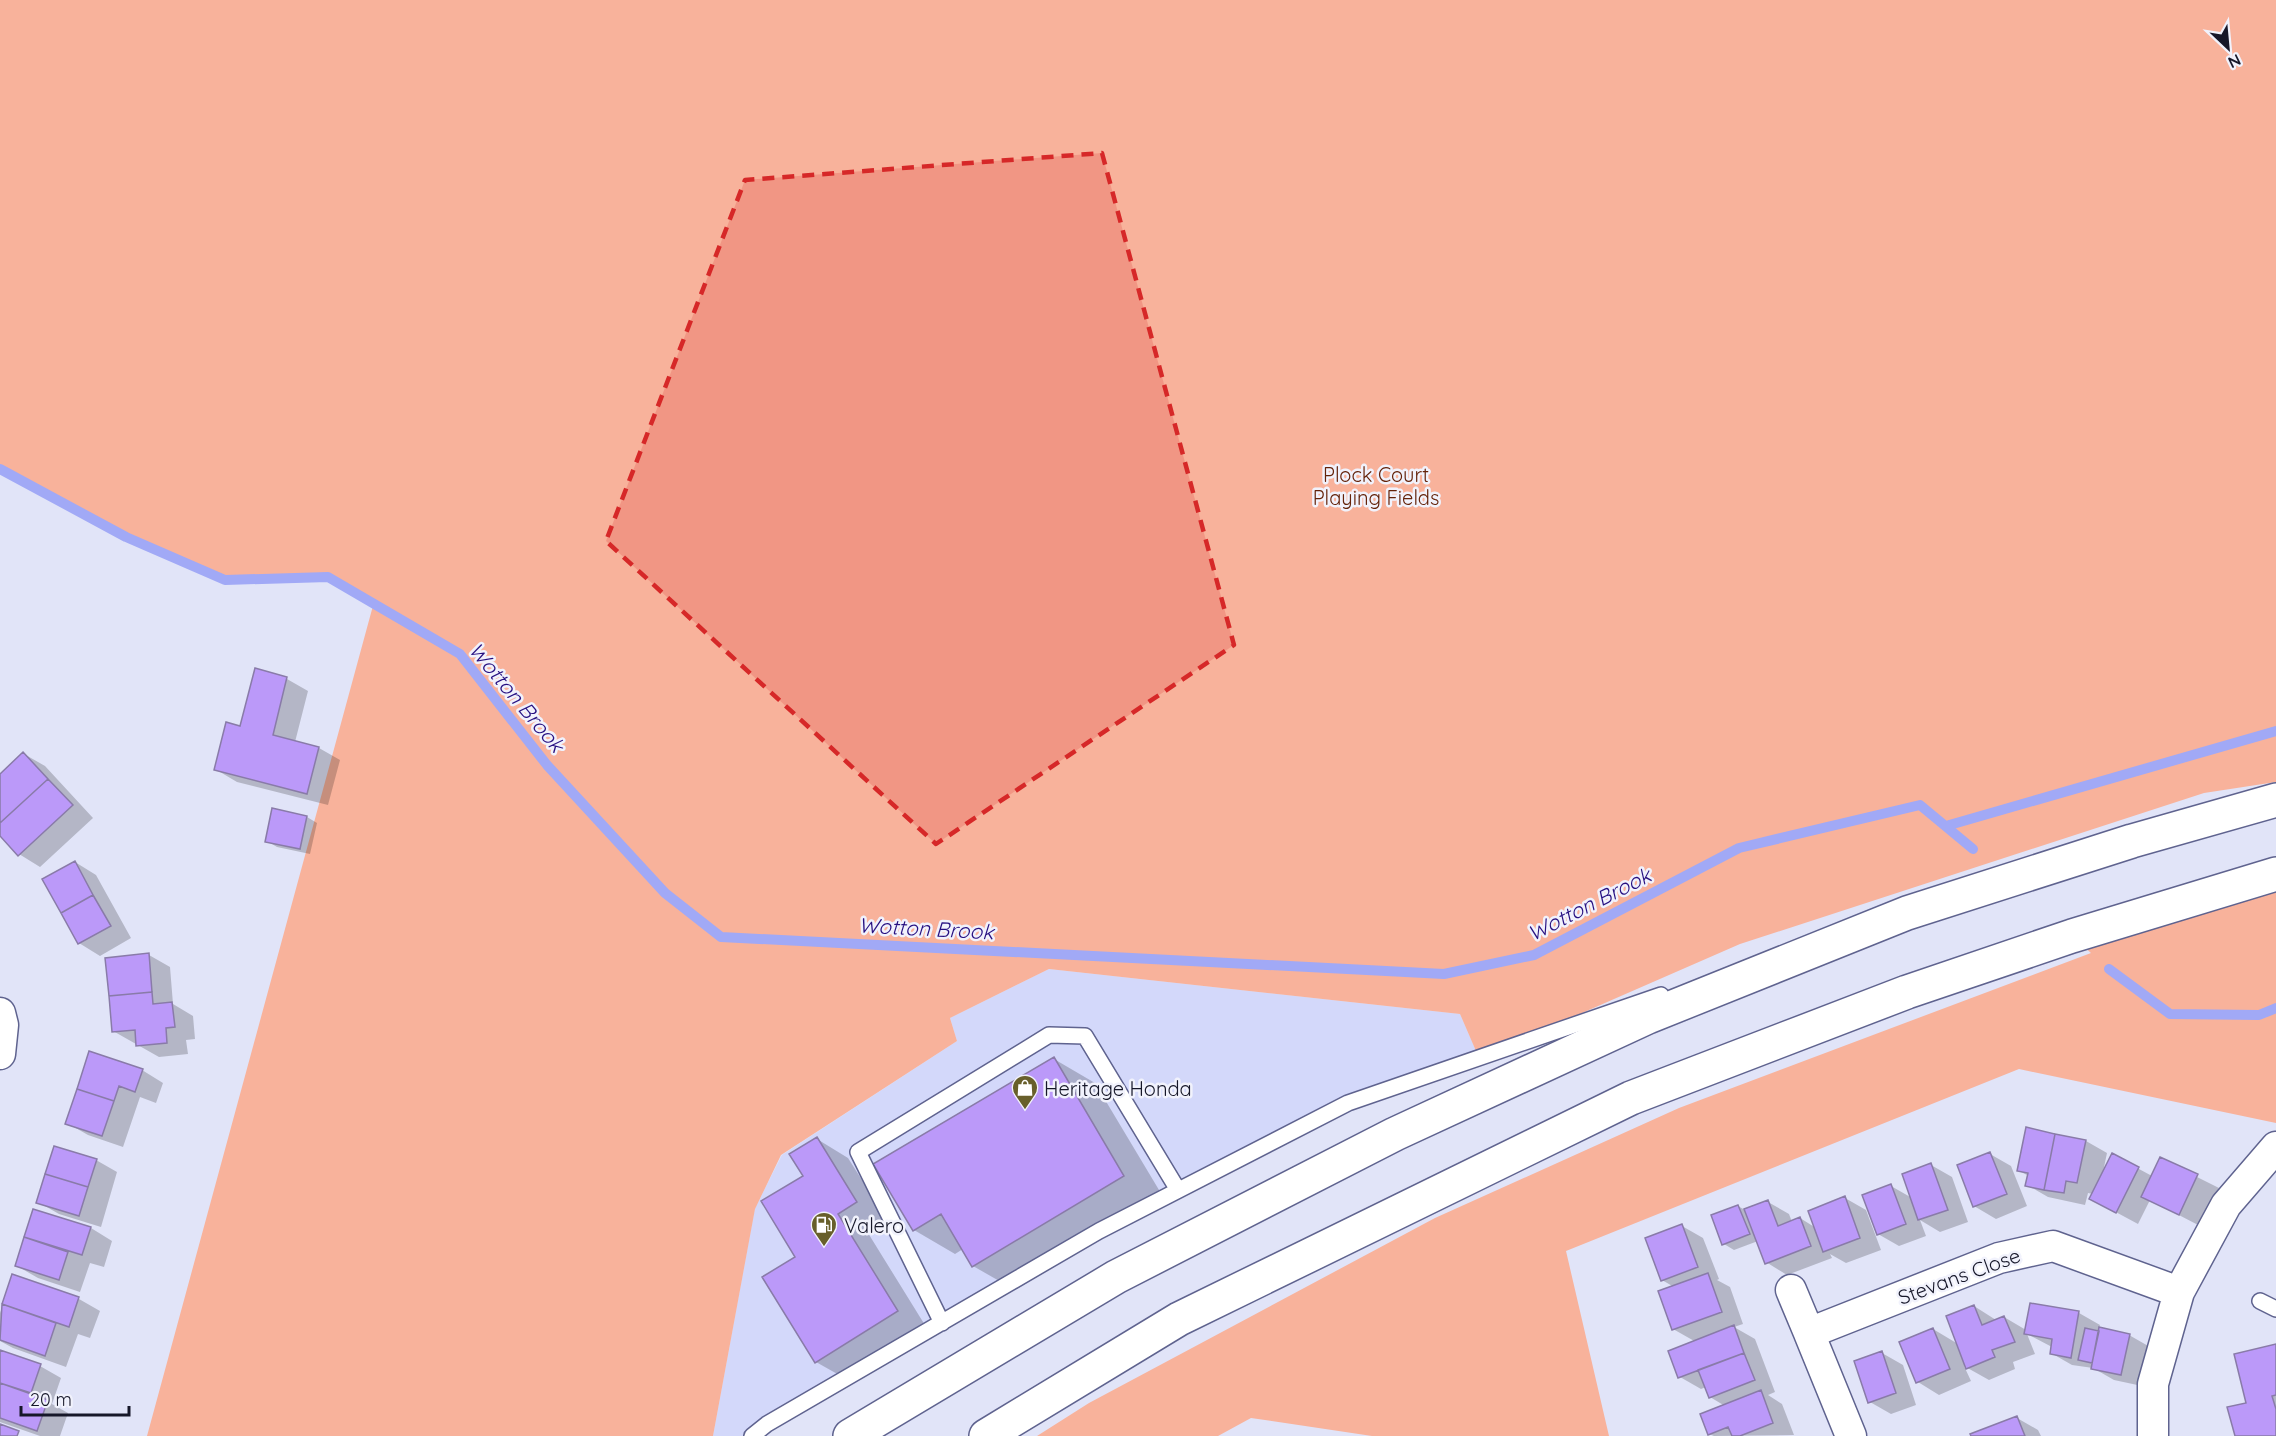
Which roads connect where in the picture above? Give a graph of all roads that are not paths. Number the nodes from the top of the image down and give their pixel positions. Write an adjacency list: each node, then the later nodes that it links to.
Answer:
1 (2276, 800): 3 (highway)
2 (2276, 874): 16 (highway)
3 (1907, 914): 7 (lane); 15 (highway)
4 (0, 1013): 5 (street)
5 (0, 1054)
6 (2276, 1148): 9 (street)
7 (1178, 1191): 12 (lane); 12 (lane)
8 (1791, 1290): 13 (street)
9 (2179, 1292): 13 (street, Stevans Close); 18 (street)
10 (2260, 1301): 11 (lane)
11 (2276, 1309)
12 (942, 1323): 14 (lane)
13 (1809, 1333): 17 (street)
14 (752, 1436)
15 (850, 1436)
16 (986, 1436)
17 (1851, 1436)
18 (2153, 1436)

